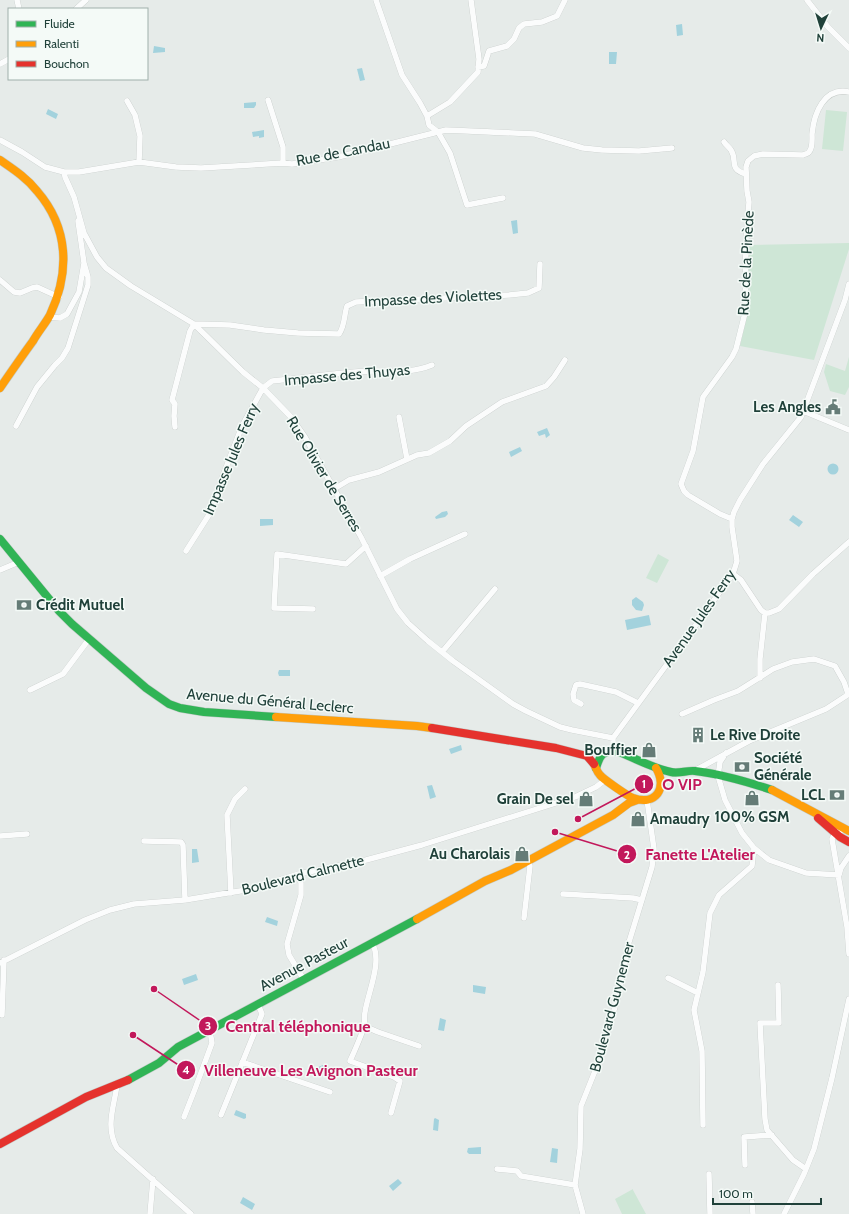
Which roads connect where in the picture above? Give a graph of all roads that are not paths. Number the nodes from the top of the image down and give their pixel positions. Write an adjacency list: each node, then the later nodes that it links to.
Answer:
1 (86, 0): 6 (street)
2 (376, 0): 12 (street)
3 (471, 0): 8 (street)
4 (565, 0): 8 (street)
5 (807, 0): 7 (street)
6 (77, 8)
7 (849, 48)
8 (478, 68): 12 (street)
9 (849, 92): 21 (street)
10 (268, 100): 19 (street)
11 (127, 101): 18 (street)
12 (427, 116): 13 (street)
13 (438, 132): 16 (street, Rue de Candau); 19 (street, Rue de Candau); 22 (street)
14 (0, 140): 20 (street)
15 (724, 142): 21 (street)
16 (672, 148)
17 (0, 160): 28 (main road)
18 (139, 162): 19 (street, Rue de Candau); 20 (street, Rue de Candau)
19 (283, 163)
20 (64, 172): 23 (street, Rue Olivier de Serres)
21 (745, 174): 42 (street, Rue de la Pinède)
22 (503, 198)
23 (77, 211): 24 (street); 30 (street, Rue Olivier de Serres)
24 (84, 263): 29 (street); 37 (street)
25 (540, 264): 30 (street, Impasse des Violettes)
26 (0, 280): 28 (street)
27 (849, 284): 35 (street, Avenue Jules Ferry)
28 (59, 297): 29 (main road)
29 (49, 317): 33 (main road)
30 (194, 324): 34 (street, Rue Olivier de Serres); 38 (street)
31 (565, 360): 40 (street)
32 (432, 365): 34 (street, Impasse des Thuyas)
33 (0, 388)
34 (263, 388): 41 (street, Rue Olivier de Serres); 47 (street, Impasse Jules Ferry)
35 (804, 411): 39 (street); 42 (street, Avenue Jules Ferry)
36 (399, 417): 40 (street)
37 (16, 426)
38 (175, 427)
39 (849, 430)
40 (407, 459): 41 (street)
41 (334, 488): 46 (street, Rue Olivier de Serres)
42 (732, 518): 50 (street, Avenue Jules Ferry)
43 (465, 534): 51 (street)
44 (0, 539): 48 (main road, Avenue du Général Leclerc)
45 (849, 542): 54 (street)
46 (366, 546): 51 (street, Rue Olivier de Serres); 53 (street)
47 (186, 551)
48 (19, 562): 49 (street); 55 (main road, Avenue du Général Leclerc)
49 (0, 570)
50 (733, 574): 54 (street); 61 (street, Avenue Jules Ferry)
51 (380, 576): 56 (street, Rue Olivier de Serres)
52 (495, 589): 56 (street)
53 (313, 609)
54 (765, 613): 57 (street)
55 (89, 640): 58 (street); 67 (main road, Avenue du Général Leclerc)
56 (442, 652): 63 (street, Rue Olivier de Serres)
57 (760, 678): 59 (street); 62 (street)
58 (30, 690)
59 (849, 694): 65 (street)
60 (580, 704): 61 (street)
61 (638, 704): 63 (street, Avenue Jules Ferry)
62 (682, 714)
63 (613, 738): 64 (street)
64 (613, 751): 66 (main road); 69 (main road)
65 (726, 752): 70 (street); 72 (street)
66 (602, 754): 67 (main road); 68 (main road)
67 (587, 756): 68 (main road)
68 (596, 768): 73 (main road)
69 (656, 768): 71 (main road); 74 (main road)
70 (693, 771): 71 (main road); 72 (main road)
71 (673, 772): 74 (main road)
72 (718, 776): 80 (main road); 87 (street)
73 (605, 780): 76 (main road); 90 (street, Boulevard Calmette)
74 (662, 783): 78 (main road)
75 (245, 789): 92 (street)
76 (621, 790): 77 (main road); 79 (main road)
77 (637, 800): 78 (main road); 79 (main road, Avenue Pasteur)
78 (647, 800): 95 (street, Boulevard Guynemer)
79 (622, 809): 89 (main road, Avenue Pasteur)
80 (813, 813): 81 (main road); 82 (main road)
81 (847, 830): 82 (street)
82 (835, 833): 86 (main road); 91 (street)
83 (27, 834): 84 (street)
84 (0, 836)
85 (144, 841): 94 (street)
86 (849, 842)
87 (754, 848): 91 (street); 104 (street)
88 (849, 856): 91 (street)
89 (527, 861): 96 (street); 98 (main road, Avenue Pasteur)
90 (299, 874): 92 (street, Boulevard Calmette); 102 (street)
91 (839, 875): 97 (street)
92 (231, 893): 94 (street, Boulevard Calmette)
93 (563, 894): 95 (street)
94 (184, 900): 100 (street, Boulevard Calmette)
95 (642, 900): 125 (street, Boulevard Guynemer)
96 (524, 918)
97 (848, 938): 99 (street)
98 (372, 943): 102 (main road, Avenue Pasteur); 108 (street)
99 (849, 954)
100 (2, 962): 107 (street)
101 (668, 978): 104 (street)
102 (304, 980): 106 (main road, Avenue Pasteur)
103 (778, 985): 118 (street)
104 (698, 994): 117 (street)
105 (849, 999): 122 (street)
106 (258, 1004): 109 (main road, Avenue Pasteur); 111 (street)
107 (2, 1014)
108 (364, 1026): 110 (street); 114 (street)
109 (209, 1030): 112 (main road, Avenue Pasteur); 116 (street)
110 (419, 1046)
111 (242, 1062): 113 (street); 115 (street)
112 (118, 1085): 119 (main road, Avenue Pasteur); 124 (street)
113 (330, 1092)
114 (392, 1113)
115 (221, 1115)
116 (184, 1117)
117 (703, 1124)
118 (772, 1135): 120 (street); 122 (street)
119 (0, 1144)
120 (745, 1165)
121 (497, 1169): 125 (street)
122 (806, 1169): 132 (street)
123 (709, 1174): 130 (street)
124 (153, 1179): 127 (street); 128 (street)
125 (575, 1185): 129 (street, Boulevard Guynemer)
126 (752, 1202): 131 (street)
127 (150, 1214)
128 (191, 1214)
129 (583, 1214)
130 (710, 1214)
131 (753, 1214)
132 (784, 1214)

